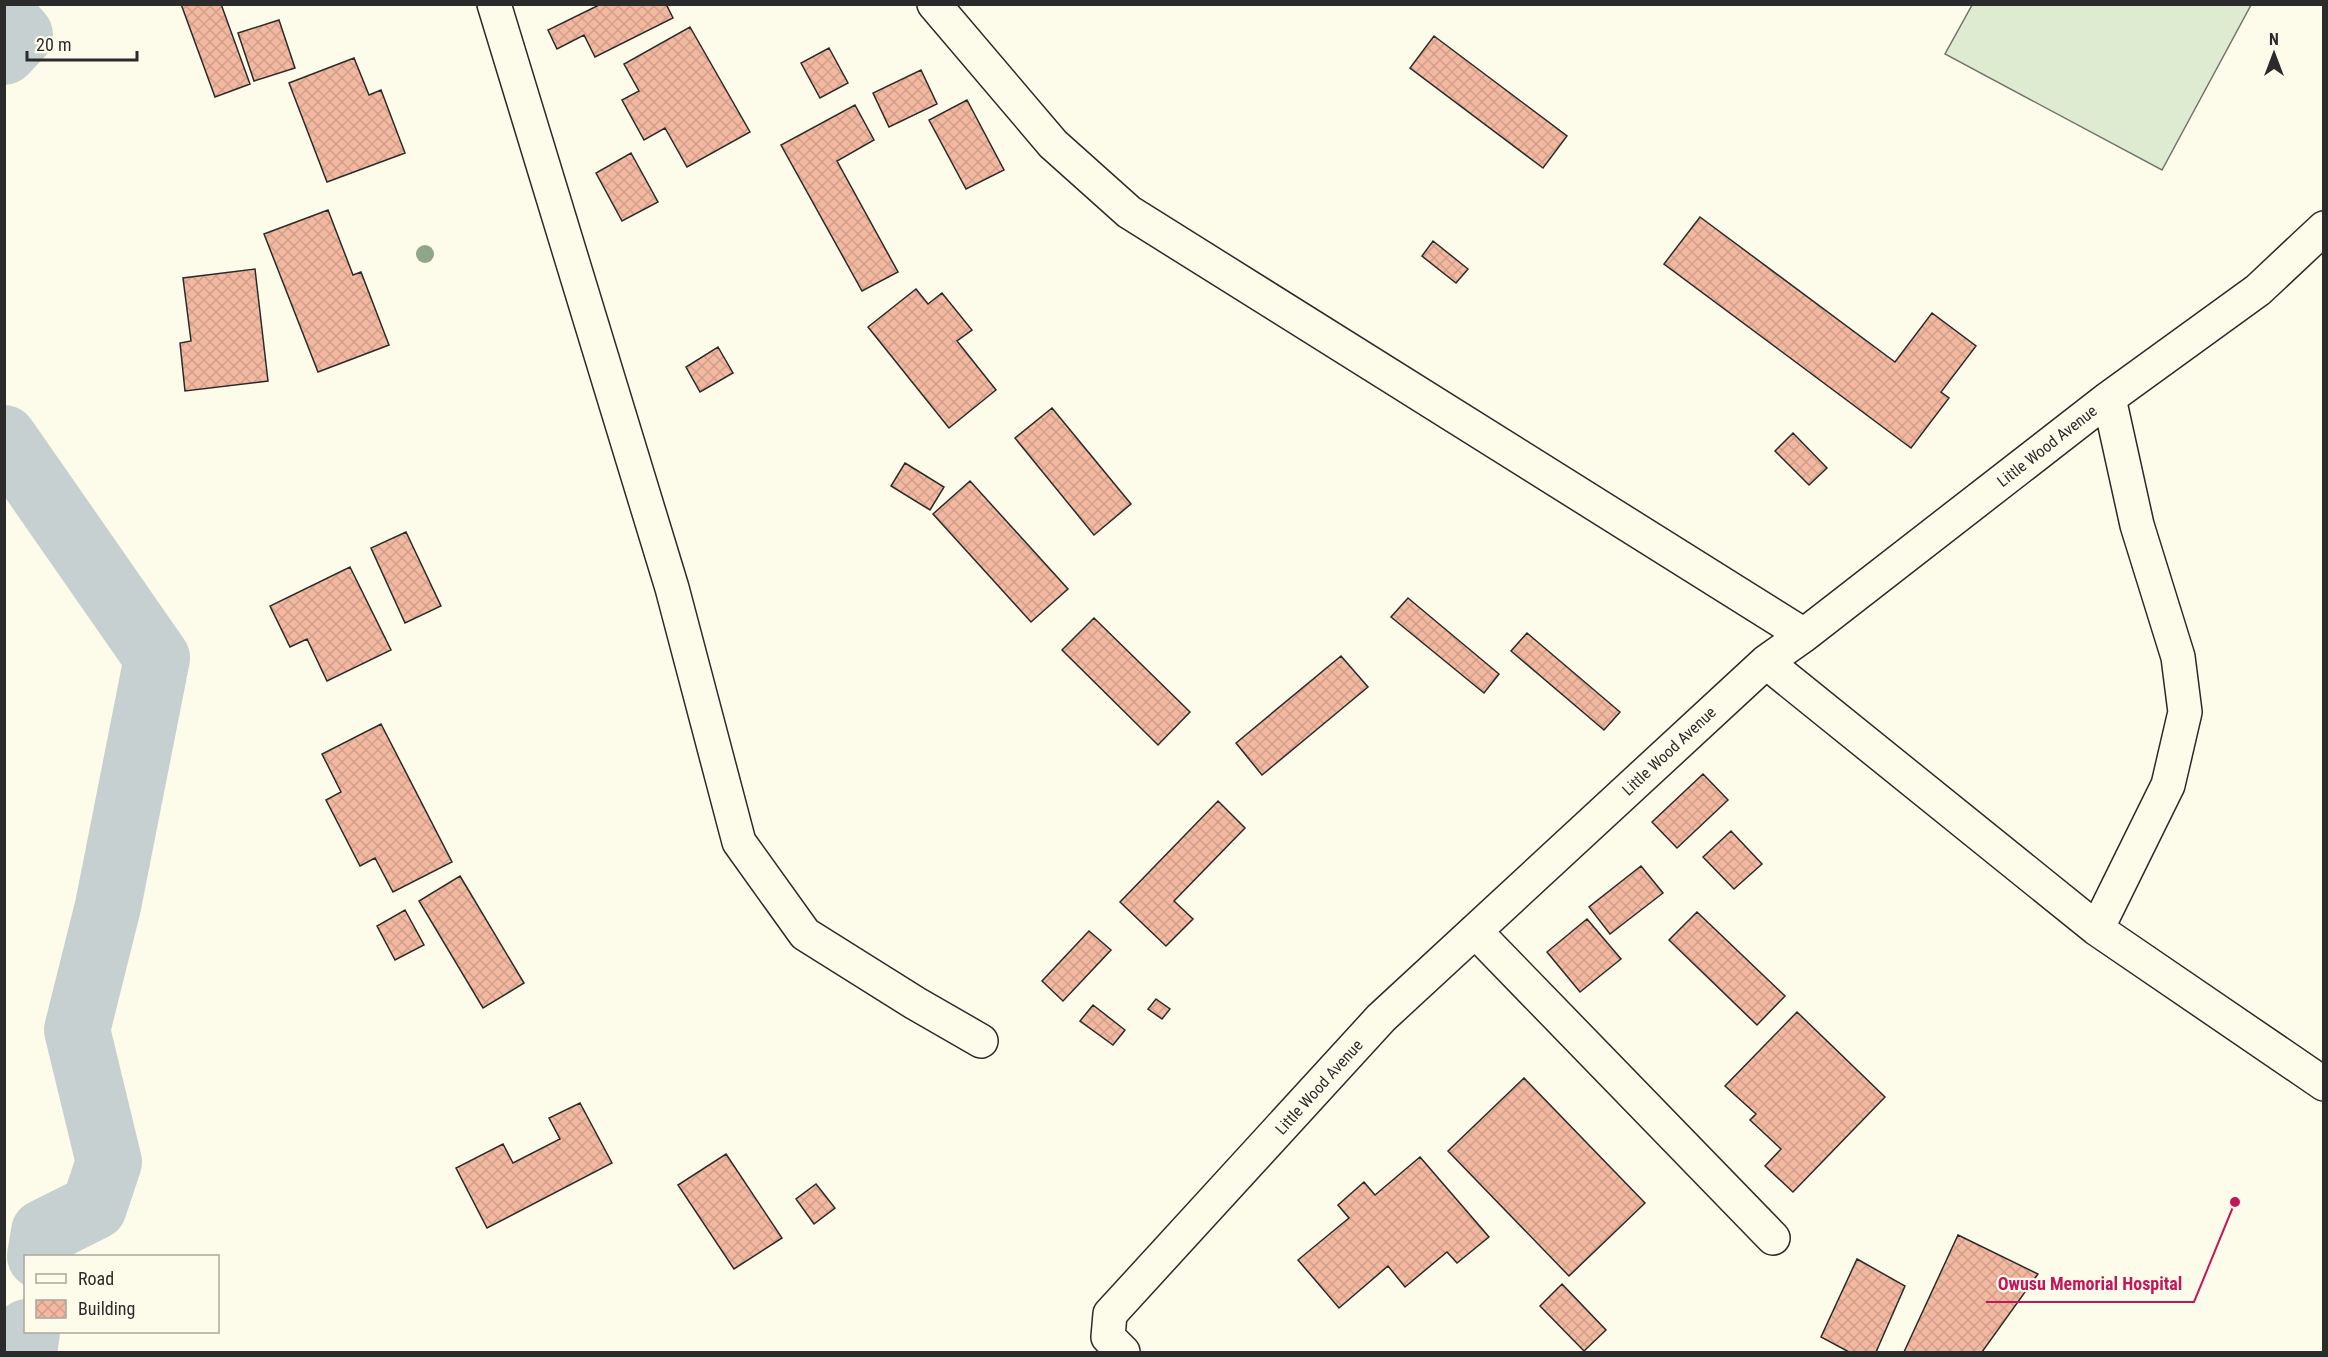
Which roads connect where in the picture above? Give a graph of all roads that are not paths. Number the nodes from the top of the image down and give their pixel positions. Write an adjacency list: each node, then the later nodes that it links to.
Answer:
1 (494, 4): 9 (street)
2 (934, 4): 5 (street)
3 (2324, 228): 4 (street, Little Wood Avenue)
4 (2109, 398): 5 (street, Little Wood Avenue); 7 (street)
5 (1804, 635): 6 (street, Little Wood Avenue)
6 (1766, 662): 7 (street); 8 (street, Little Wood Avenue)
7 (2097, 929): 10 (street)
8 (1475, 931): 11 (street); 12 (street, Little Wood Avenue)
9 (981, 1041)
10 (2324, 1084)
11 (1773, 1238)
12 (1123, 1353)

